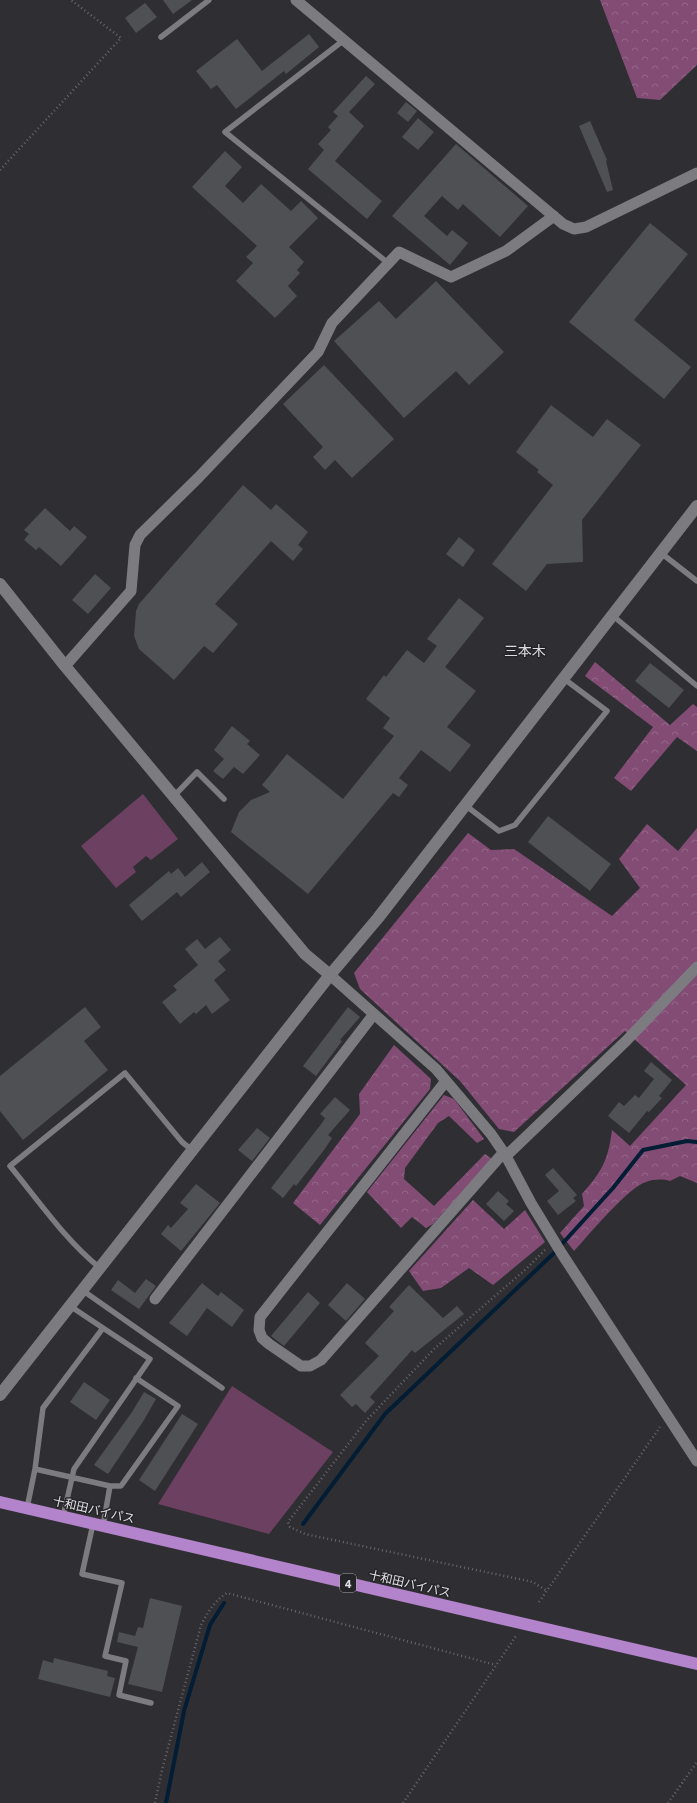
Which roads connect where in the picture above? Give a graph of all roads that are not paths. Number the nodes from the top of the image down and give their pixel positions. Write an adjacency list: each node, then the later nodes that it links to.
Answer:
1 (209, 0): 3 (lane)
2 (296, 0): 4 (street)
3 (161, 37)
4 (344, 40): 6 (street); 7 (lane)
5 (697, 173): 6 (street)
6 (554, 216): 7 (street)
7 (388, 263): 13 (street)
8 (697, 506): 9 (street)
9 (660, 552): 10 (lane); 12 (street)
10 (697, 582)
11 (0, 584): 13 (street)
12 (611, 615): 14 (street); 15 (lane)
13 (65, 666): 16 (street)
14 (563, 677): 18 (street); 18 (lane)
15 (697, 686)
16 (174, 796): 17 (lane); 20 (street)
17 (224, 799)
18 (465, 804): 20 (street)
19 (697, 967): 24 (street)
20 (330, 975): 21 (street); 23 (street)
21 (374, 1014): 22 (street); 27 (street)
22 (446, 1081): 24 (street); 24 (street)
23 (192, 1150): 25 (street); 25 (lane)
24 (505, 1154): 33 (street)
25 (100, 1268): 26 (street)
26 (82, 1290): 28 (street); 31 (lane)
27 (155, 1299)
28 (70, 1306): 29 (lane); 32 (street)
29 (103, 1328): 30 (lane); 34 (lane)
30 (136, 1378): 35 (lane); 36 (lane)
31 (222, 1388)
32 (0, 1395)
33 (697, 1462)
34 (35, 1469): 35 (lane); 38 (lane)
35 (73, 1478): 36 (lane); 39 (lane)
36 (110, 1486): 40 (lane)
37 (0, 1502): 38 (highway, 十和田バイパス / 4)
38 (27, 1508): 39 (highway, 十和田バイパス / 4)
39 (63, 1517): 40 (highway, 十和田バイパス / 4)
40 (98, 1525): 41 (highway, 十和田バイパス / 4); 42 (lane)
41 (697, 1664)
42 (151, 1702)

